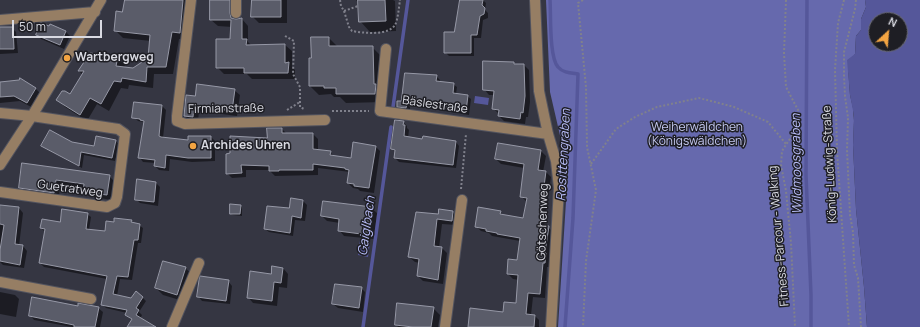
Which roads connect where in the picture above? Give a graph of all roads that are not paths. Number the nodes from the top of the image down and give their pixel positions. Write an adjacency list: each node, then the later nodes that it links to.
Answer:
1 (101, 0): 5 (street)
2 (191, 0): 10 (street, Firmianstraße)
3 (236, 0): 6 (street)
4 (535, 0): 12 (street, Götschenweg)
5 (95, 12): 7 (street); 11 (street)
6 (236, 13)
7 (0, 20)
8 (386, 49): 12 (street, Bäslestraße)
9 (0, 113): 11 (street)
10 (325, 115)
11 (32, 116): 13 (street); 14 (street, Guetratweg)
12 (548, 134): 21 (street, Götschenweg)
13 (0, 165)
14 (0, 192)
15 (462, 200): 20 (street)
16 (199, 262): 19 (street)
17 (0, 282): 18 (street)
18 (90, 299)
19 (172, 327)
20 (445, 327)
21 (551, 327)

